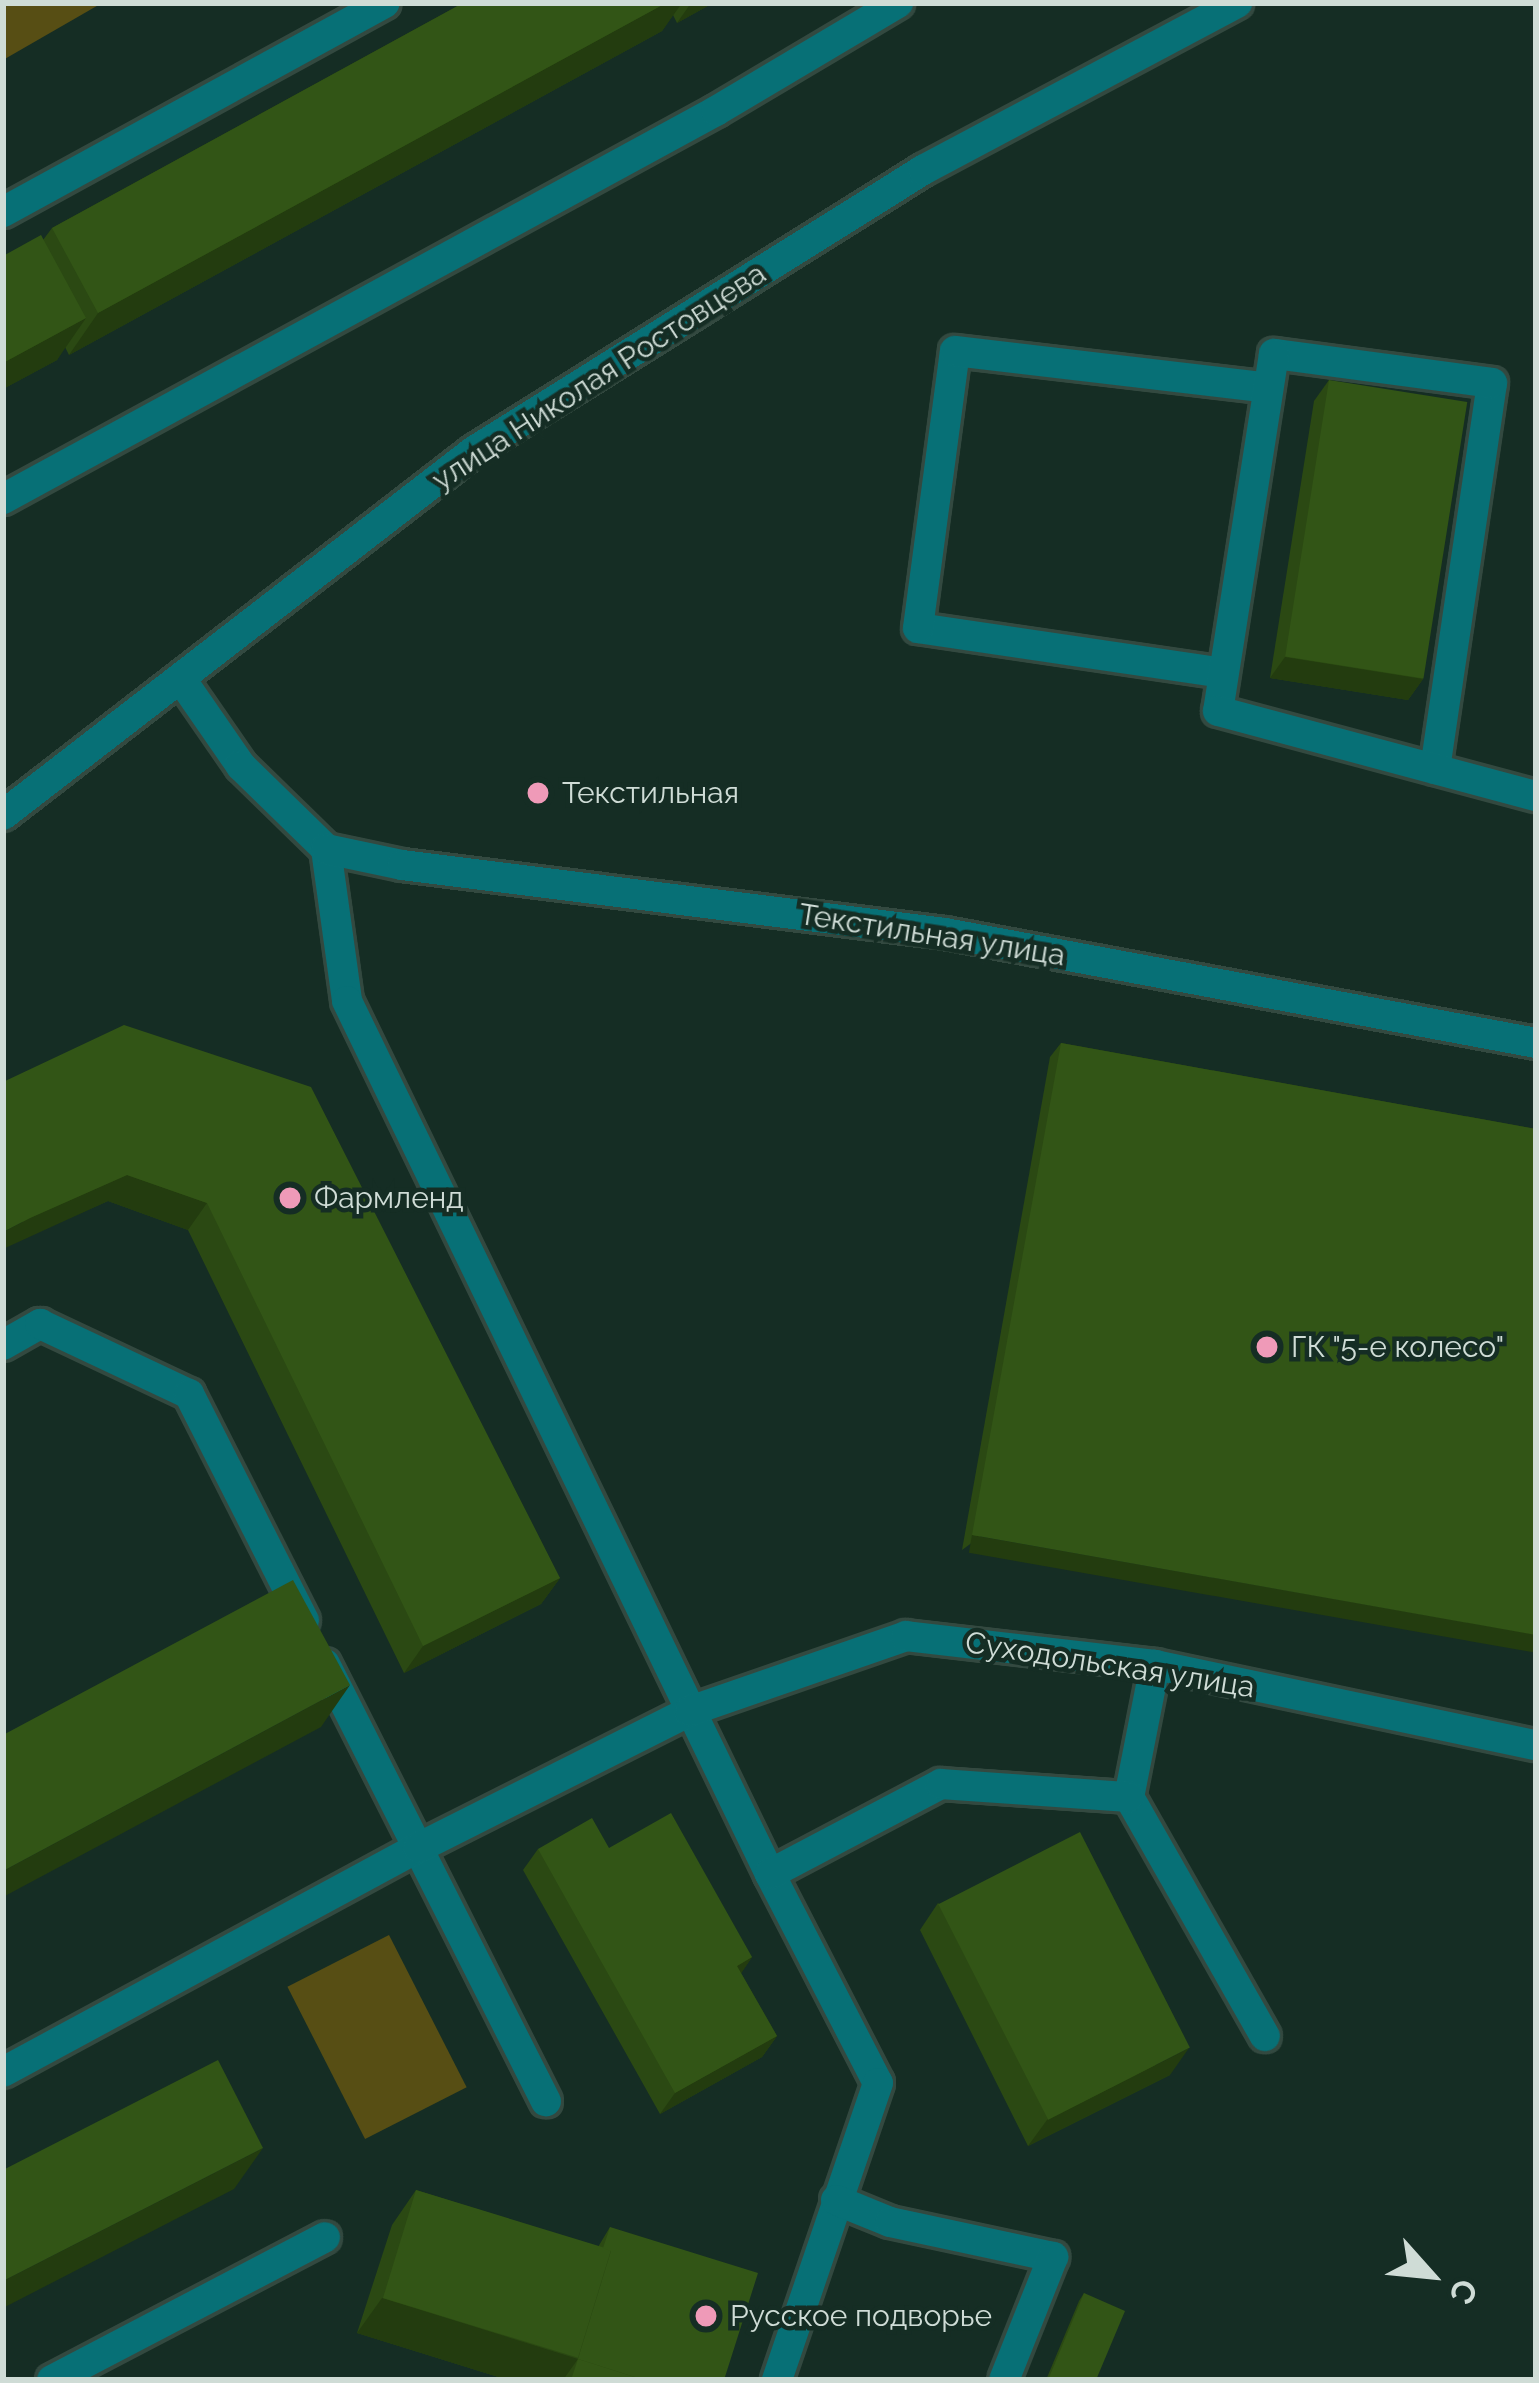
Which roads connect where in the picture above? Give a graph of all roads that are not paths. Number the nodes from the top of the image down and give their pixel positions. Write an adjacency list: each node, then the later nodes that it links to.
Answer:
1 (385, 3): 4 (street)
2 (898, 3): 6 (street)
3 (1237, 3): 8 (street, улица Николая Ростовцева)
4 (3, 212)
5 (1268, 388): 7 (street); 7 (street); 9 (street)
6 (3, 499)
7 (1223, 673): 9 (street)
8 (181, 679): 11 (street, улица Николая Ростовцева); 12 (street)
9 (1435, 769): 10 (street)
10 (1536, 796)
11 (3, 815)
12 (326, 849): 13 (street, Текстильная улица); 16 (street)
13 (1536, 1043)
14 (3, 1345): 19 (street)
15 (1155, 1666): 16 (street, Суходольская улица); 17 (street, Суходольская улица); 18 (street)
16 (690, 1711): 19 (street, Суходольская улица); 20 (street)
17 (1536, 1745)
18 (1130, 1797): 20 (street); 21 (street)
19 (418, 1849): 22 (street, Суходольская улица); 23 (street)
20 (770, 1874): 24 (street)
21 (1265, 2036)
22 (3, 2072)
23 (546, 2101)
24 (836, 2200): 27 (street); 28 (street)
25 (325, 2237): 26 (street)
26 (52, 2380)
27 (778, 2380)
28 (1004, 2380)

